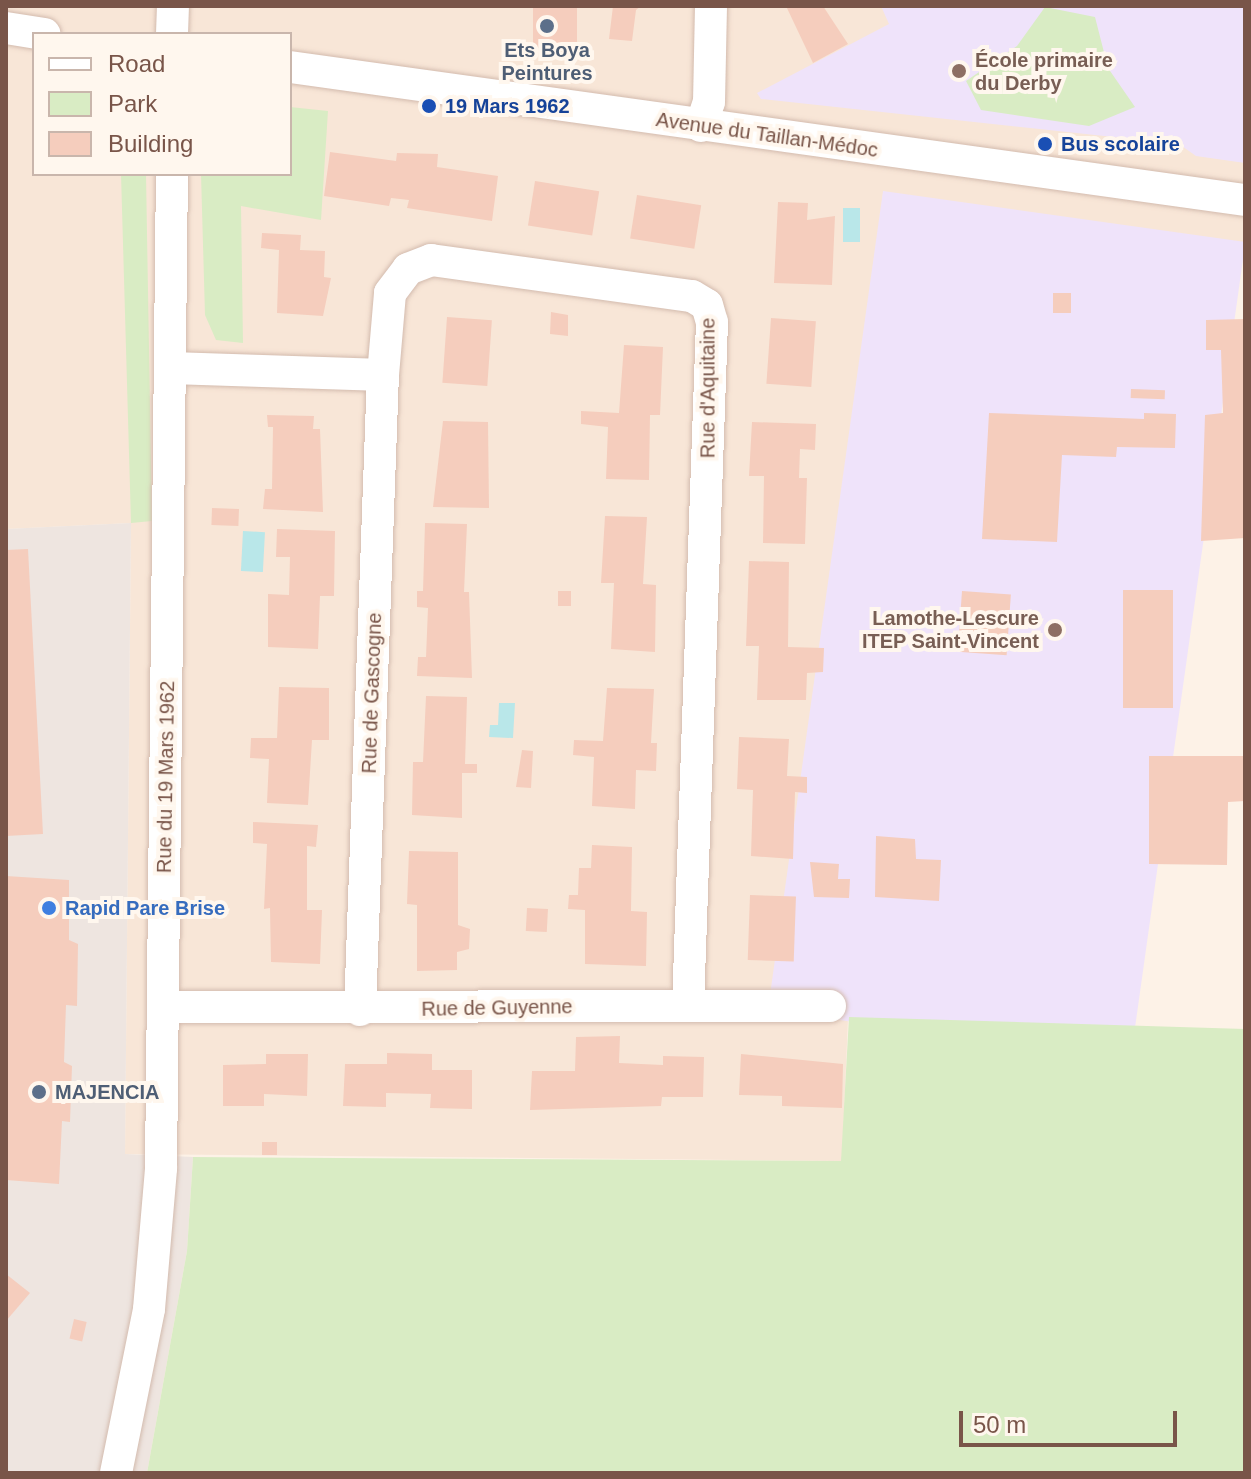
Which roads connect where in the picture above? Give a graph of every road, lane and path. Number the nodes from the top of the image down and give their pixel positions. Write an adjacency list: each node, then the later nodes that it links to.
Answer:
1 (173, 6): 5 (street)
2 (711, 6): 7 (street)
3 (6, 28): 4 (street)
4 (32, 32)
5 (172, 32)
6 (292, 67): 7 (street, Avenue du Taillan-Médoc)
7 (701, 126): 9 (street, Avenue du Taillan-Médoc)
8 (172, 176): 10 (street, Rue du 19 Mars 1962)
9 (1245, 200)
10 (172, 368): 11 (street); 14 (street, Rue du 19 Mars 1962)
11 (383, 375): 12 (street, Rue d'Aquitaine); 15 (street, Rue de Gascogne)
12 (688, 1005): 13 (street, Rue de Guyenne); 15 (street, Rue de Guyenne)
13 (830, 1006)
14 (163, 1007): 15 (street, Rue de Guyenne); 16 (street, Rue du 19 Mars 1962)
15 (360, 1010)
16 (116, 1473)

